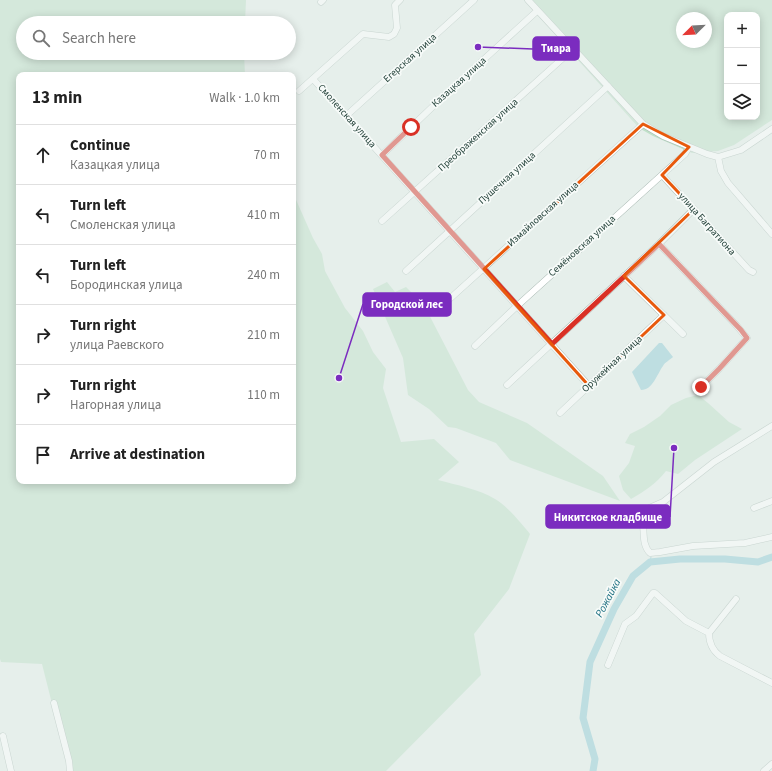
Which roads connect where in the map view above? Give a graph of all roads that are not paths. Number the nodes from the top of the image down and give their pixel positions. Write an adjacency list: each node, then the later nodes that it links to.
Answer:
1 (400, 0): 6 (street)
2 (474, 0): 9 (street, Егерская улица)
3 (528, 0): 4 (street)
4 (537, 11): 5 (street); 13 (street, Казацкая улица)
5 (573, 48): 7 (street); 16 (street, Преображенская улица)
6 (313, 79): 8 (street); 9 (street, Смоленская улица)
7 (608, 86): 10 (street); 19 (street, Пушечная улица)
8 (300, 92)
9 (346, 116): 13 (street, Смоленская улица)
10 (642, 124): 12 (street); 22 (street, Измайловская улица)
11 (772, 129): 14 (street)
12 (689, 147): 14 (street); 15 (street, Семёновская улица)
13 (382, 155): 16 (street, Смоленская улица)
14 (718, 157): 20 (street)
15 (662, 175): 17 (street, улица Багратиона); 27 (street, Семёновская улица)
16 (415, 192): 18 (street, Преображенская улица); 19 (street, Смоленская улица)
17 (694, 209): 21 (street); 24 (street, улица Багратиона)
18 (382, 221)
19 (450, 231): 22 (street, Смоленская улица); 23 (street, Пушечная улица)
20 (772, 234)
21 (659, 244): 25 (street); 34 (street)
22 (484, 269): 26 (street, Измайловская улица); 27 (street, Смоленская улица)
23 (406, 271)
24 (753, 272)
25 (624, 276): 28 (street); 30 (street)
26 (444, 304)
27 (517, 306): 30 (street, Смоленская улица); 31 (street, Семёновская улица)
28 (664, 315): 29 (street); 33 (street, Оружейная улица)
29 (683, 334)
30 (552, 344): 32 (street); 33 (street, Смоленская улица)
31 (475, 346)
32 (507, 385)
33 (589, 386): 35 (street, Оружейная улица)
34 (701, 387)
35 (560, 412)
36 (772, 426): 39 (street)
37 (772, 501): 38 (street)
38 (754, 508)
39 (772, 537)
40 (736, 599): 41 (street)
41 (709, 633): 42 (street); 43 (street)
42 (608, 665)
43 (772, 683)
44 (54, 703): 48 (street)
45 (3, 736): 47 (street)
46 (772, 764): 49 (street)
47 (12, 771)
48 (70, 771)
49 (764, 771)

